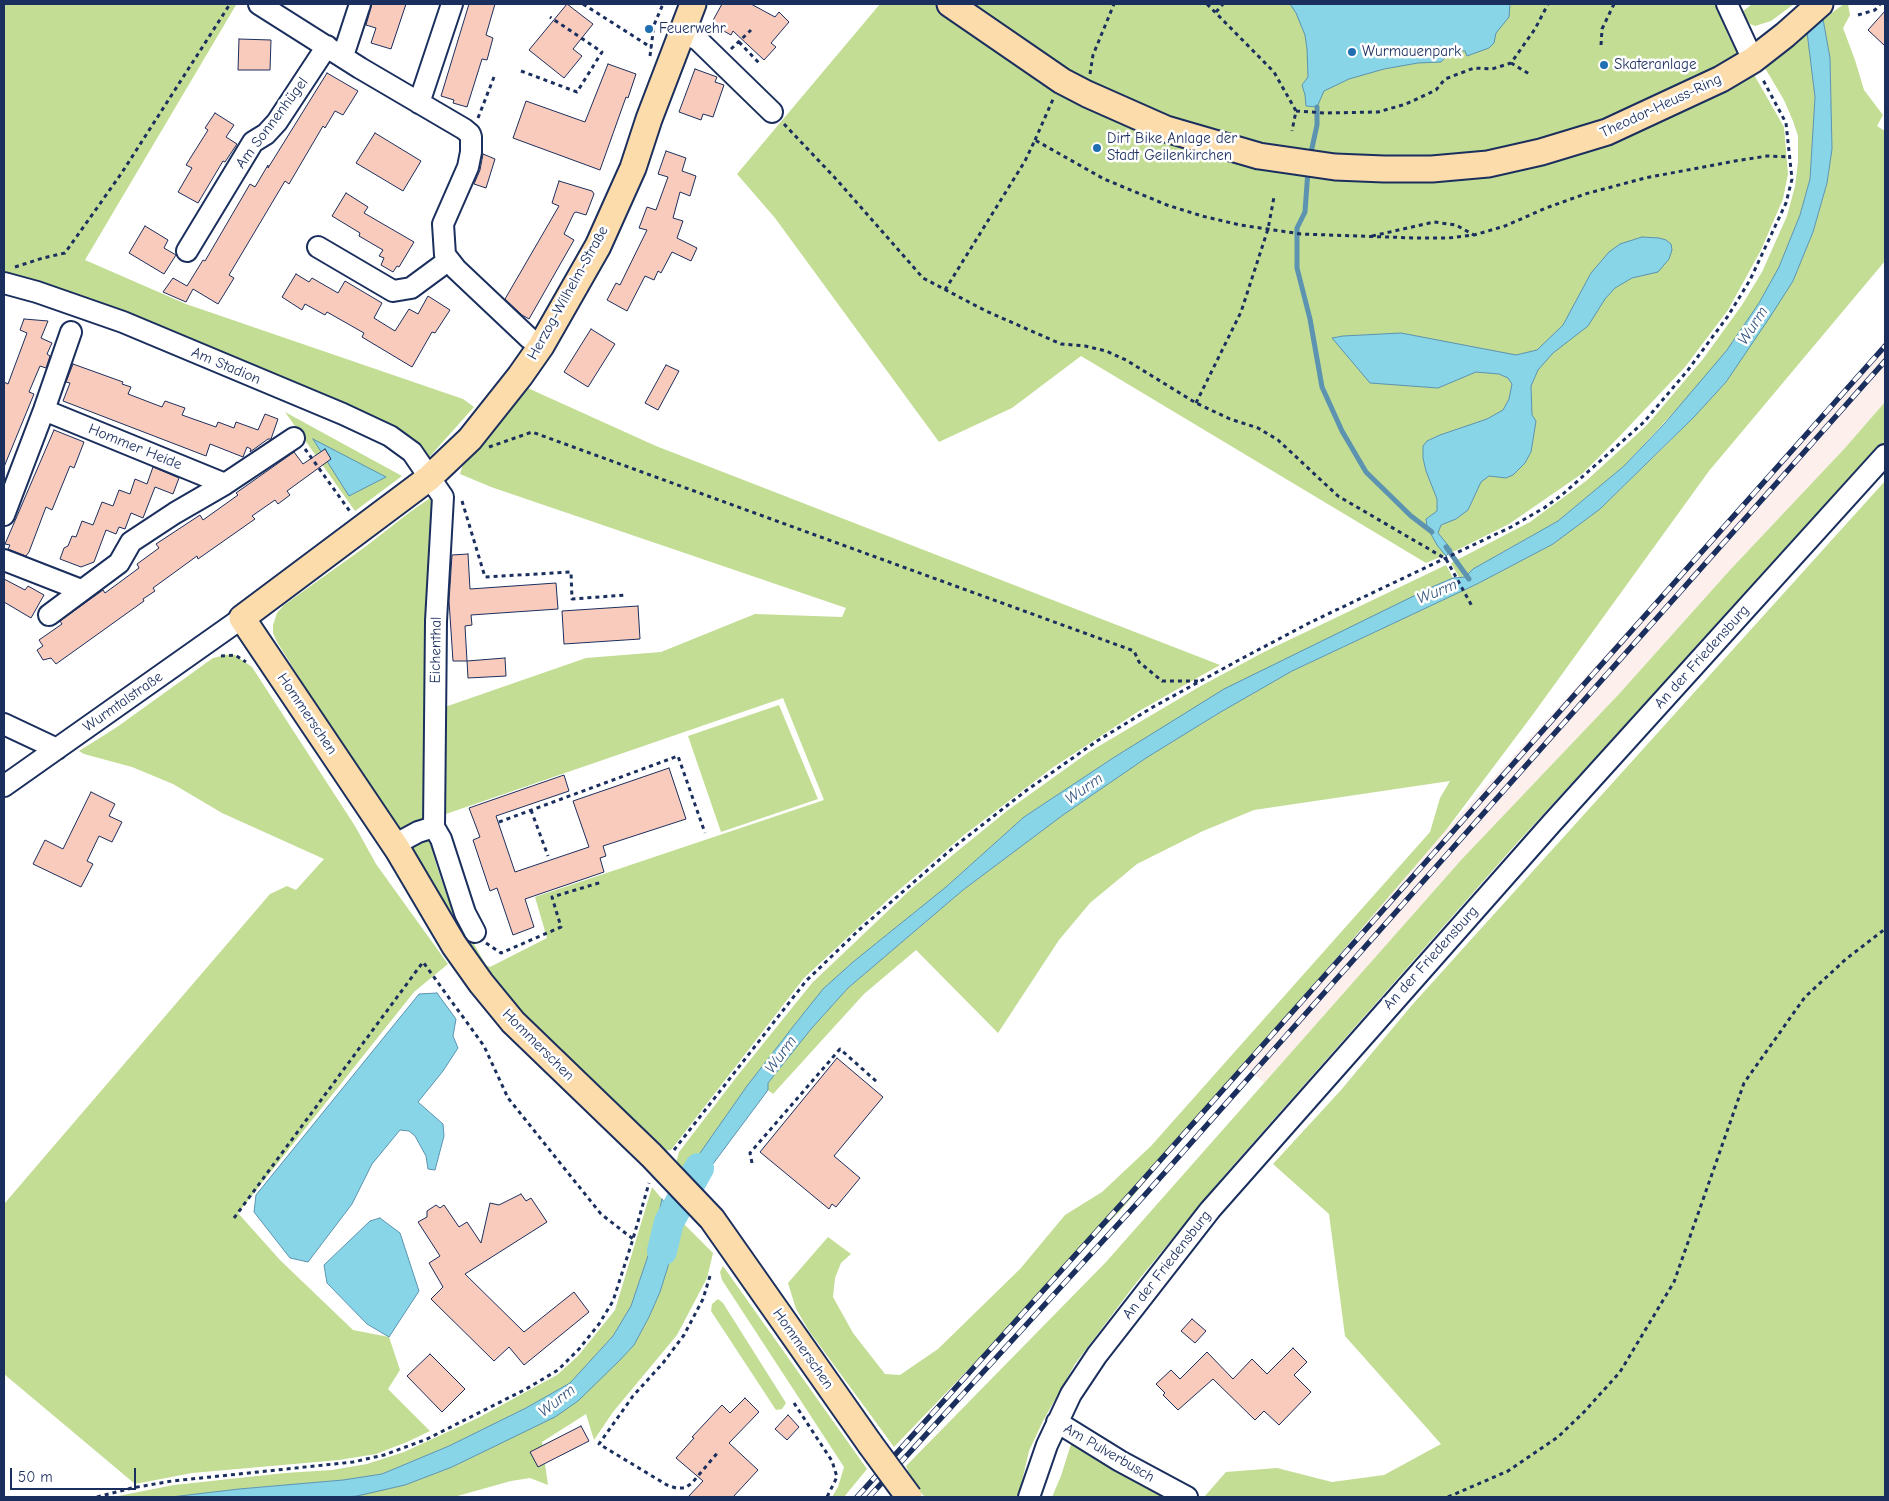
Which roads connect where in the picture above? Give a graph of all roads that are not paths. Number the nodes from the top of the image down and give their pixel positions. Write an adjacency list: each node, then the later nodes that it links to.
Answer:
1 (259, 4): 9 (street)
2 (360, 4): 9 (street, Am Sonnenhügel)
3 (452, 4): 11 (street)
4 (693, 4): 8 (main road, Herzog-Wilhelm-Straße)
5 (950, 4): 10 (main road, Theodor-Heuss-Ring)
6 (1727, 4): 10 (street)
7 (1820, 4): 10 (main road, Theodor-Heuss-Ring)
8 (681, 32): 12 (street); 18 (main road, Herzog-Wilhelm-Straße)
9 (335, 51): 11 (street); 14 (street, Am Sonnenhügel)
10 (1753, 60)
11 (419, 103): 15 (street)
12 (772, 112)
13 (318, 247): 15 (street)
14 (187, 251)
15 (449, 260): 18 (street)
16 (6, 276): 23 (street, Am Stadion)
17 (71, 332): 19 (street)
18 (541, 346): 23 (main road, Herzog-Wilhelm-Straße)
19 (44, 410): 22 (street, Hommer Heide); 24 (street)
20 (294, 438): 22 (street)
21 (1885, 455): 35 (street, An der Friedensburg)
22 (225, 484): 26 (street)
23 (436, 488): 28 (main road, Herzog-Wilhelm-Straße); 32 (street, Eichenthal)
24 (4, 515)
25 (4, 560): 26 (street)
26 (81, 590): 27 (street)
27 (49, 615)
28 (242, 618): 30 (street, Wurmtalstraße); 33 (main road, Hommerschen)
29 (4, 724): 30 (street)
30 (57, 749): 31 (street, Wurmtalstraße)
31 (4, 786)
32 (434, 827): 33 (street); 34 (street, Eichenthal)
33 (394, 846): 36 (main road, Hommerschen, bridge)
34 (475, 932)
35 (1057, 1422): 37 (street, An der Friedensburg); 38 (street, Am Pulverbusch)
36 (909, 1497)
37 (1029, 1497)
38 (1187, 1497)

